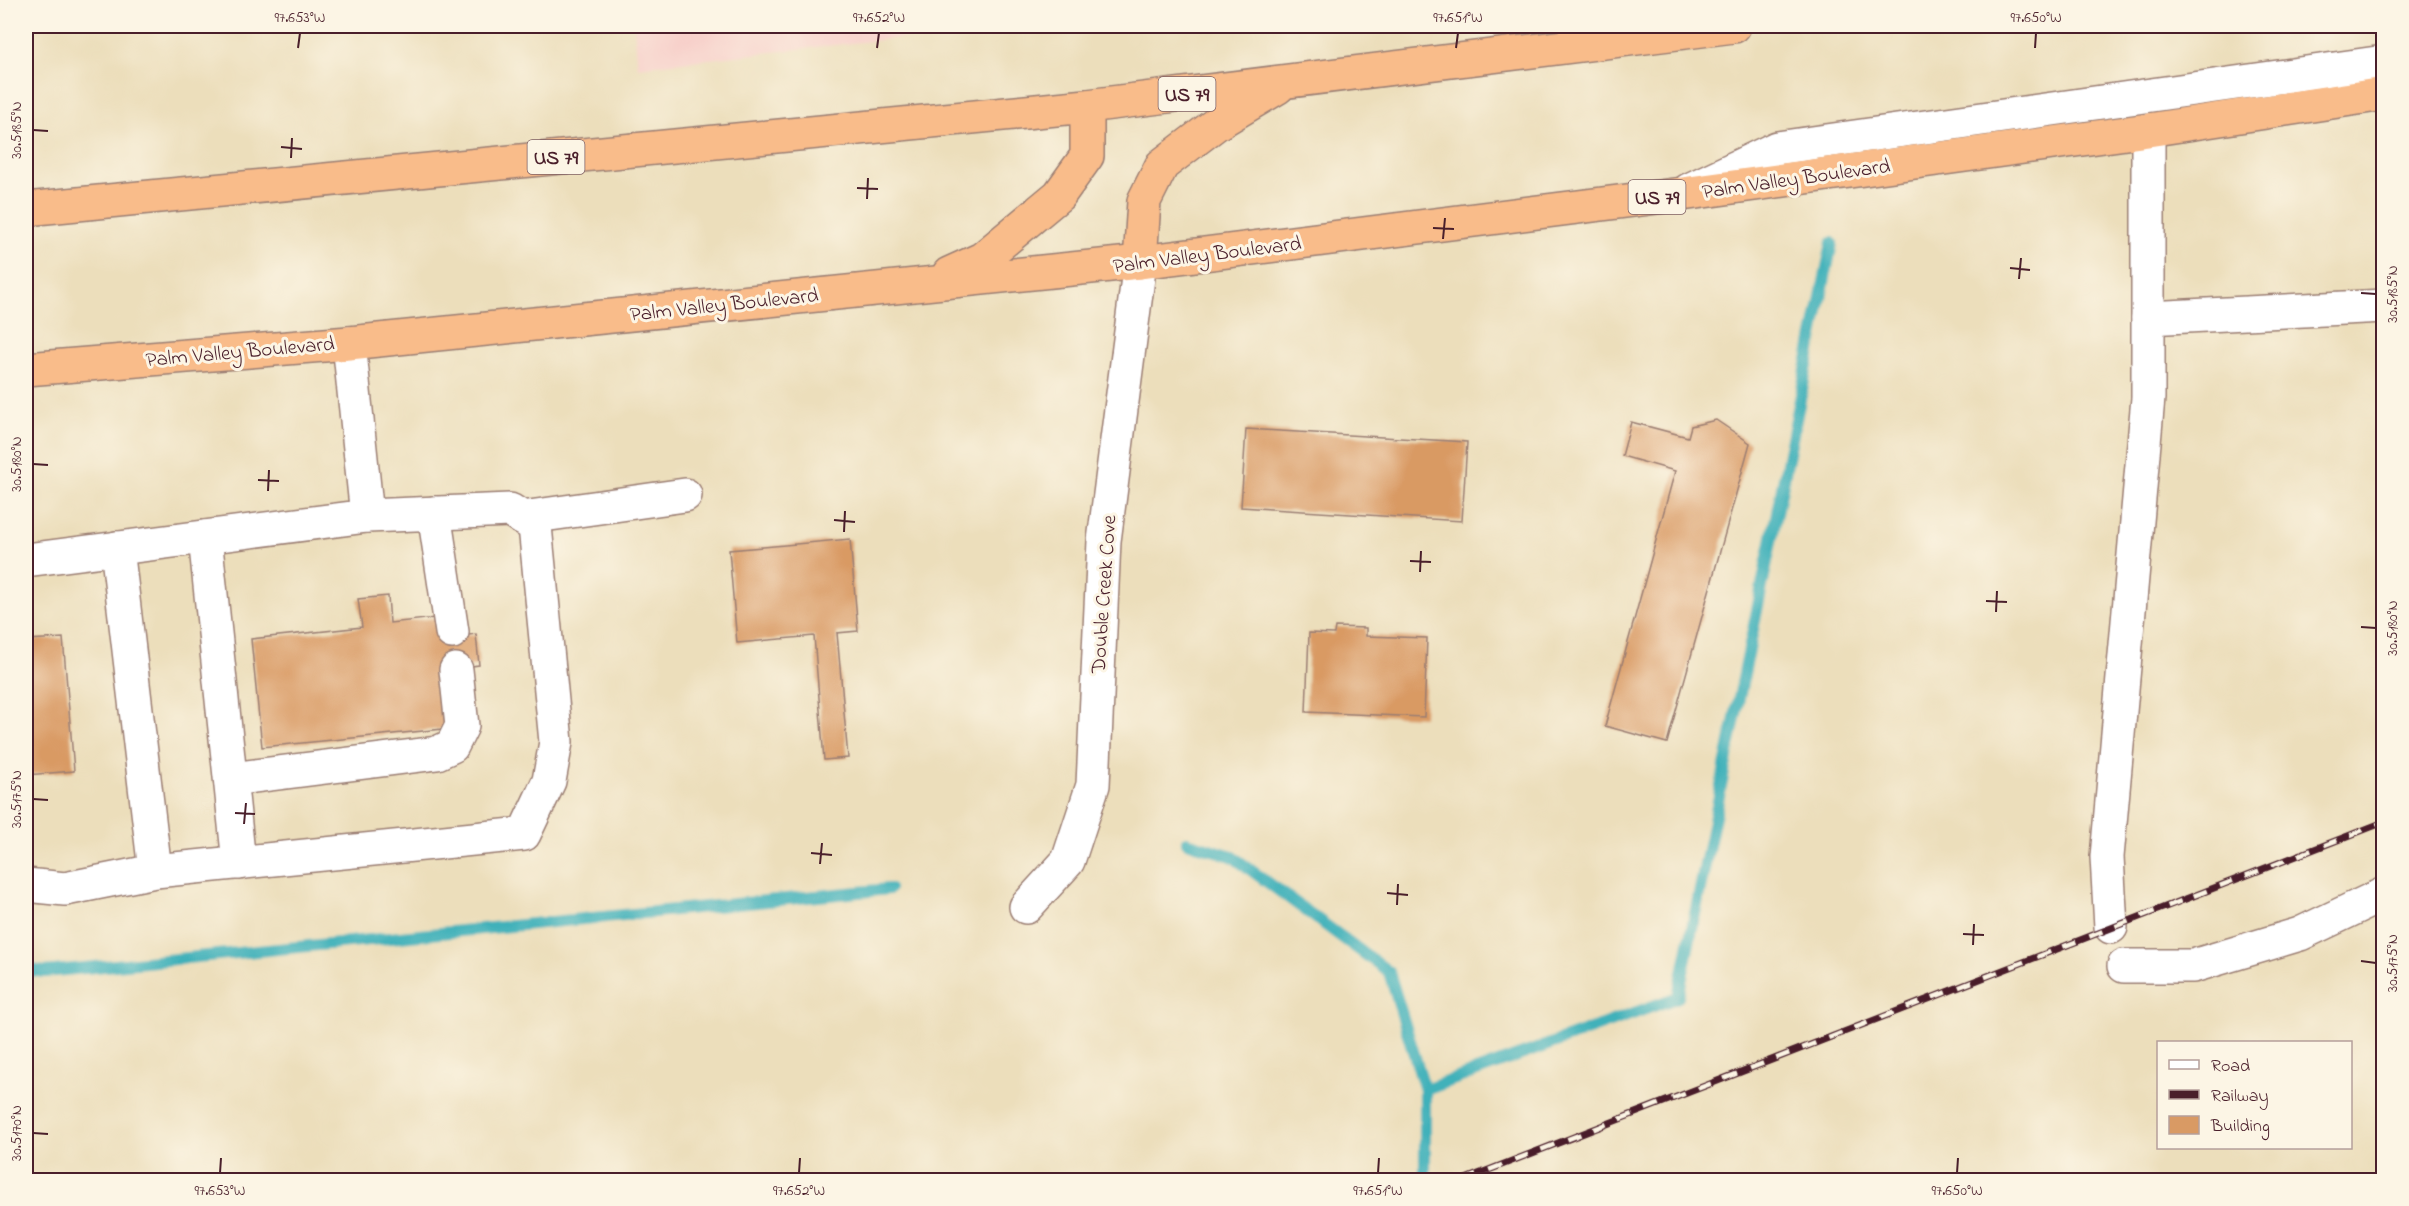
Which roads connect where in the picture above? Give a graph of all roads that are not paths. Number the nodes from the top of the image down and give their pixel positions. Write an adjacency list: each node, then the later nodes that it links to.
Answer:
1 (1734, 26): 3 (highway, US 79)
2 (2384, 62): 7 (street)
3 (1287, 81): 5 (highway, US 79); 9 (highway)
4 (2384, 94): 6 (highway, Palm Valley Boulevard / US 79)
5 (1087, 106): 8 (highway, US 79); 10 (highway)
6 (2148, 130): 7 (highway, Palm Valley Boulevard / US 79); 12 (street)
7 (1682, 194): 9 (highway, Palm Valley Boulevard / US 79)
8 (26, 209)
9 (1140, 262): 10 (highway, Palm Valley Boulevard / US 79); 29 (street, Double Creek Cove)
10 (929, 284): 13 (highway, Palm Valley Boulevard / US 79)
11 (2384, 306): 12 (street)
12 (2148, 318): 30 (street)
13 (349, 343): 14 (highway, Palm Valley Boulevard / US 79); 17 (street)
14 (26, 369)
15 (685, 495): 18 (street)
16 (434, 513): 17 (street); 18 (street); 22 (street)
17 (367, 516): 19 (street)
18 (522, 518): 25 (street)
19 (205, 537): 20 (street); 24 (street)
20 (117, 548): 21 (street); 26 (street)
21 (26, 560)
22 (452, 632)
23 (456, 670): 24 (street)
24 (231, 779): 25 (street)
25 (239, 863): 26 (street)
26 (155, 871): 27 (street)
27 (26, 885)
28 (2384, 894): 31 (street)
29 (1026, 907)
30 (2111, 927)
31 (2124, 966)

